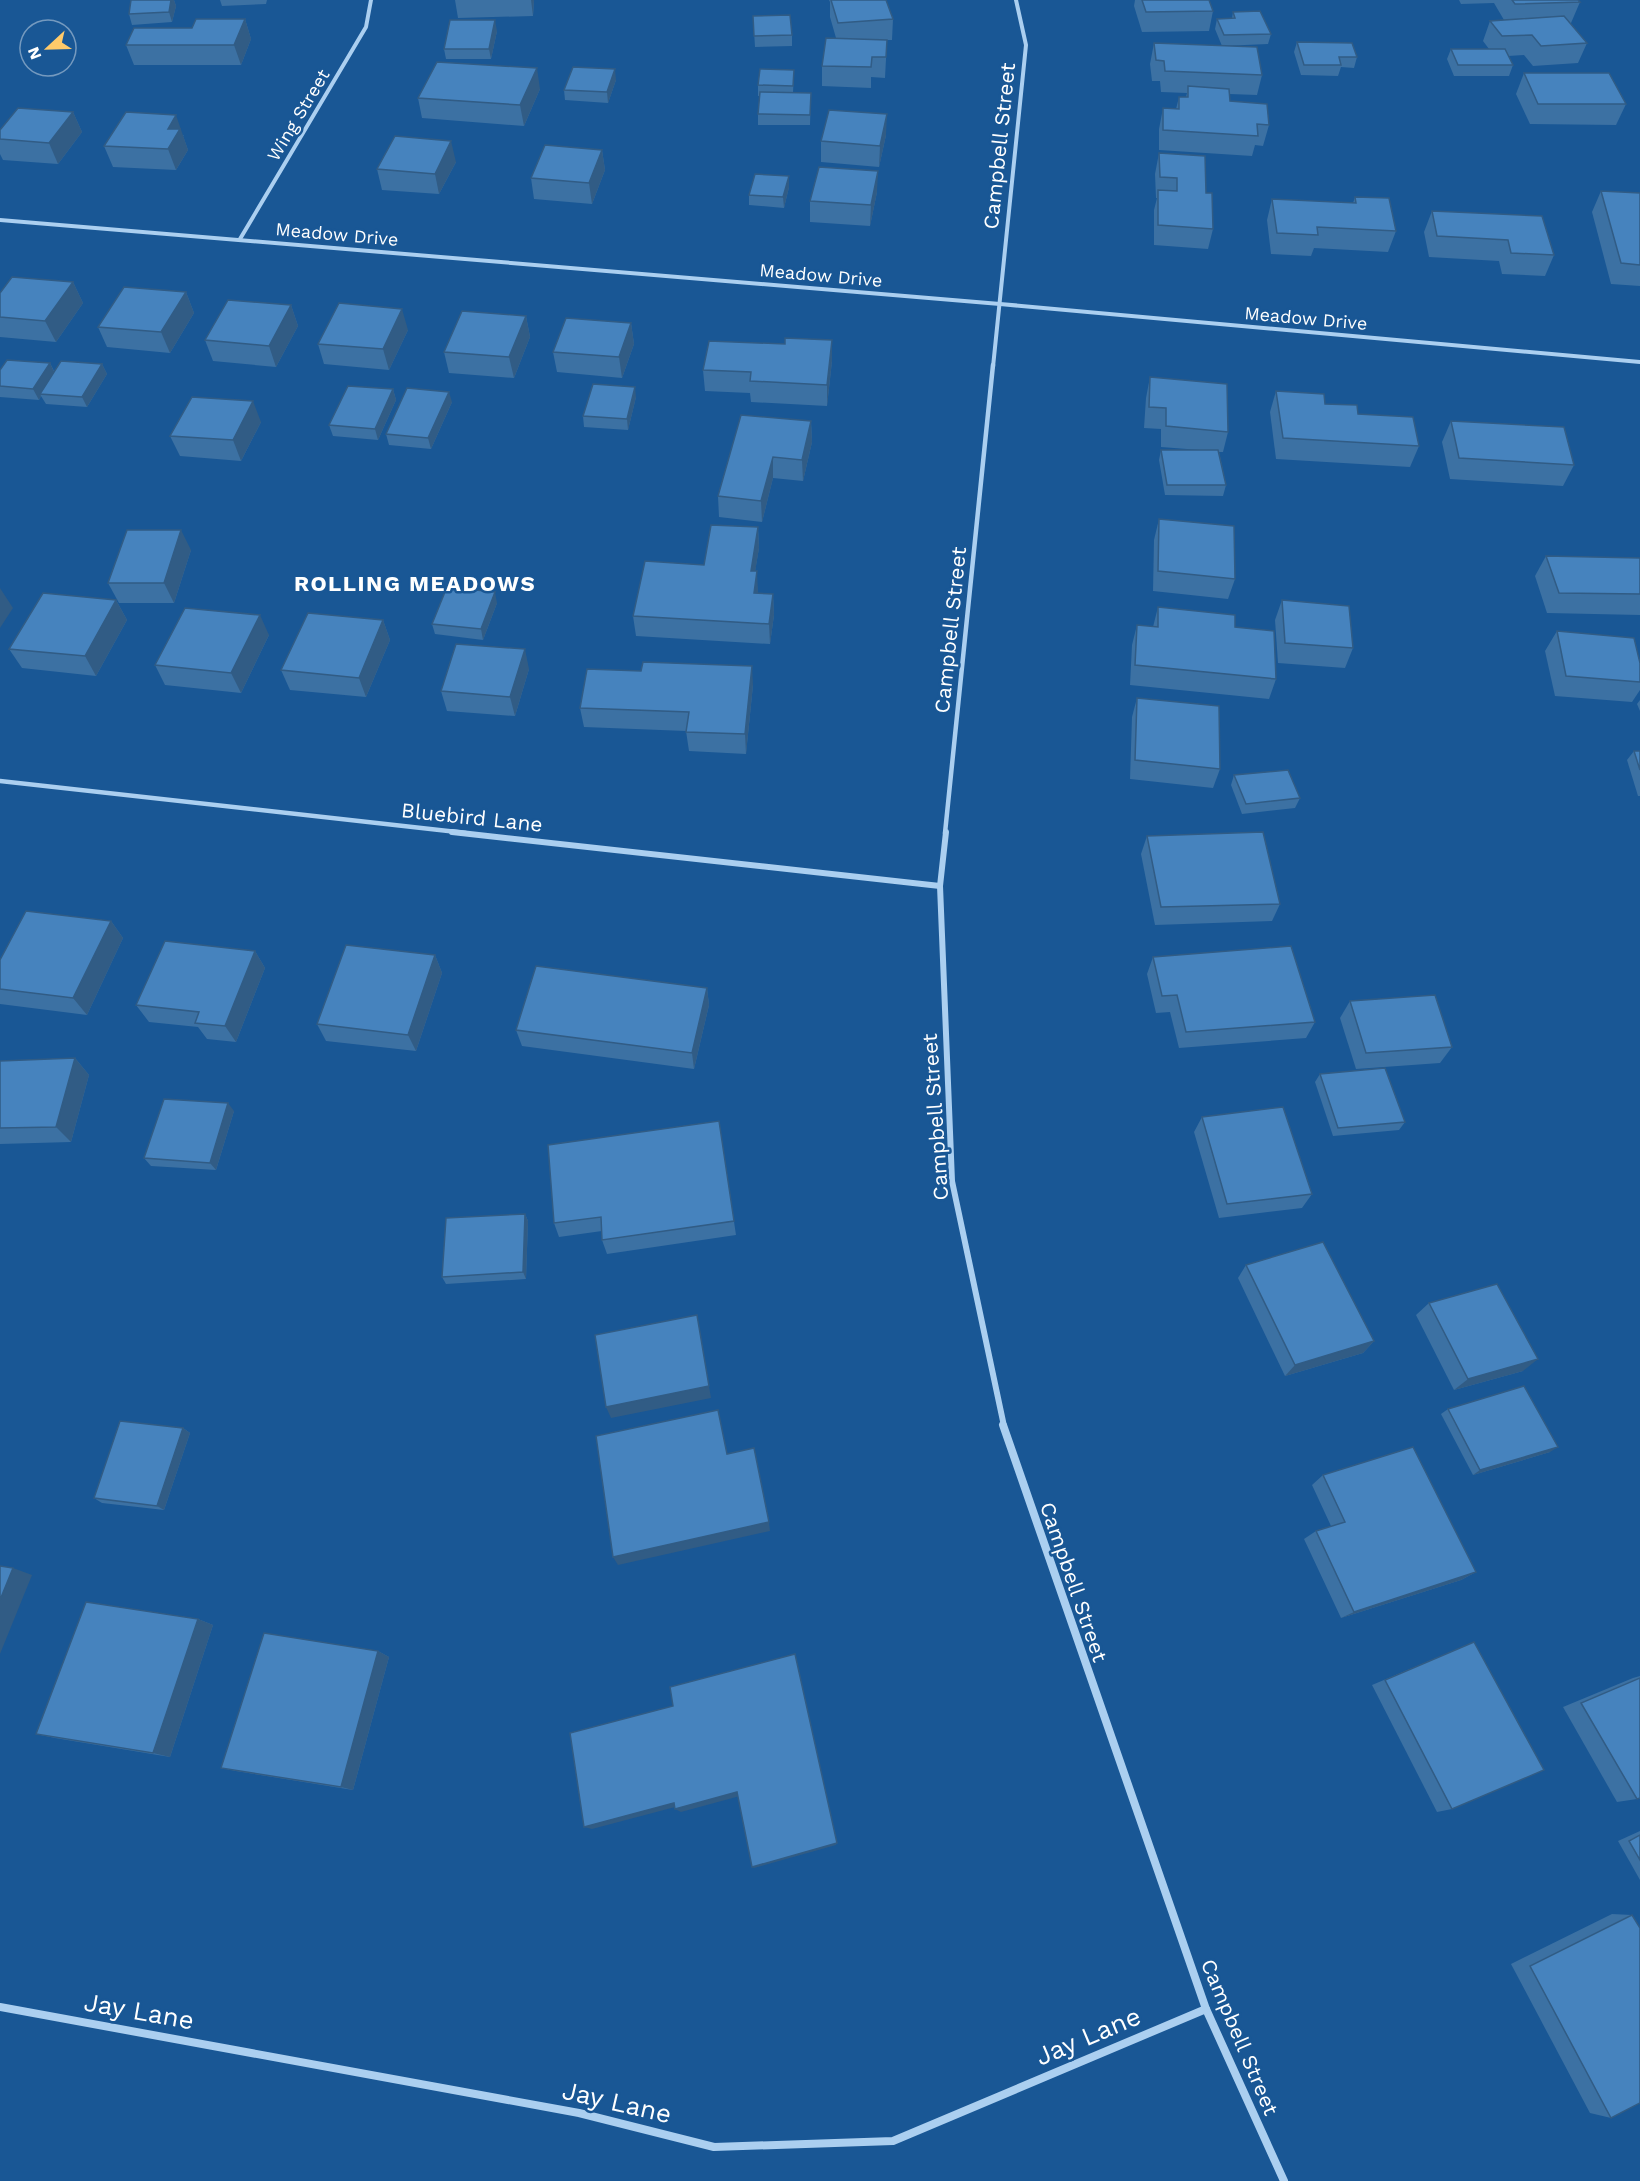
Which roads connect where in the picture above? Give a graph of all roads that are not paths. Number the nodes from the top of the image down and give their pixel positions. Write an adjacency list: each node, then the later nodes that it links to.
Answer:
1 (371, 0): 4 (street, Wing Street)
2 (1016, 0): 5 (street, Campbell Street)
3 (0, 220): 4 (street, Meadow Drive)
4 (240, 239): 5 (street, Meadow Drive)
5 (1000, 304): 6 (street, Meadow Drive); 8 (street, Campbell Street)
6 (1640, 362)
7 (0, 781): 8 (street, Bluebird Lane)
8 (940, 886): 10 (street, Campbell Street)
9 (0, 2007): 10 (street, Jay Lane)
10 (1206, 2009): 11 (street, Campbell Street)
11 (1284, 2181)

